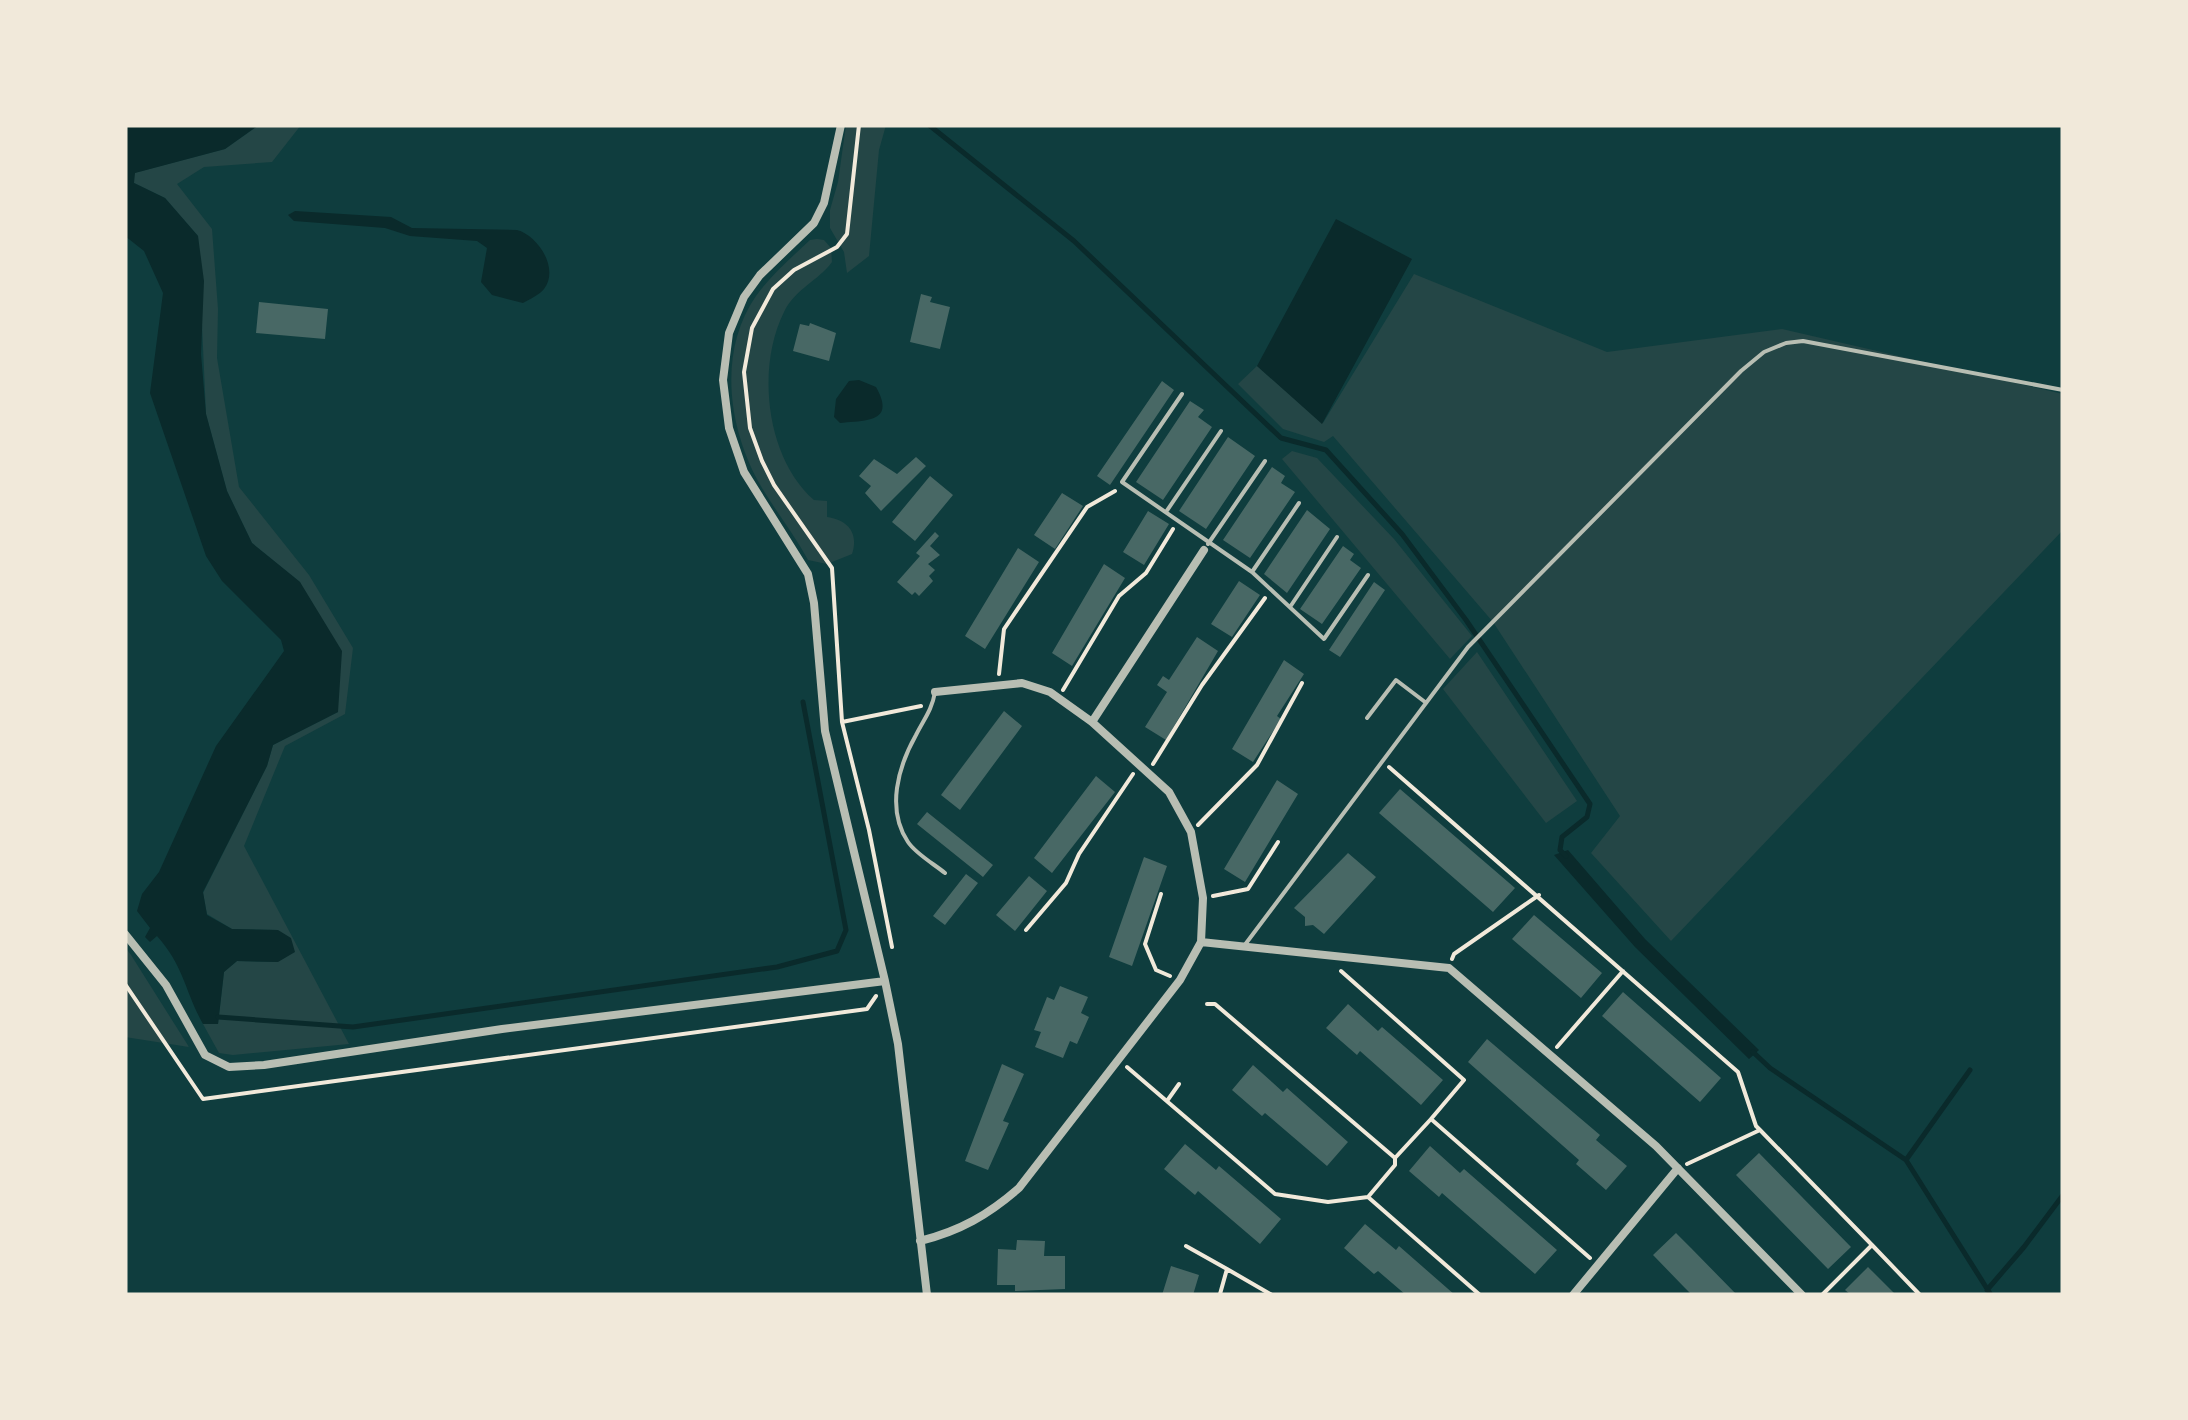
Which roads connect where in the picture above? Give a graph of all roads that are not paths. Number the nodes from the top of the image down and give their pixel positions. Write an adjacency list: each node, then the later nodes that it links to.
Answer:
1 (840, 125): 21 (street)
2 (2063, 390): 14 (lane)
3 (1182, 394): 7 (lane)
4 (1221, 431): 7 (lane)
5 (1264, 461): 9 (lane)
6 (1298, 504): 10 (lane)
7 (1166, 512): 9 (lane)
8 (1337, 537): 12 (lane)
9 (1206, 547): 10 (lane); 16 (street)
10 (1252, 572): 12 (lane)
11 (1368, 574): 12 (lane)
12 (1290, 607)
13 (936, 692): 16 (street); 17 (lane)
14 (1426, 702): 15 (lane); 20 (lane)
15 (1367, 718)
16 (1092, 722): 19 (street)
17 (945, 873)
18 (125, 934): 21 (street)
19 (1201, 942): 20 (street); 23 (street)
20 (1244, 946): 22 (street)
21 (886, 980): 23 (street)
22 (1678, 1168): 25 (street); 26 (street)
23 (920, 1241): 24 (street)
24 (927, 1295)
25 (1573, 1295)
26 (1802, 1295)

